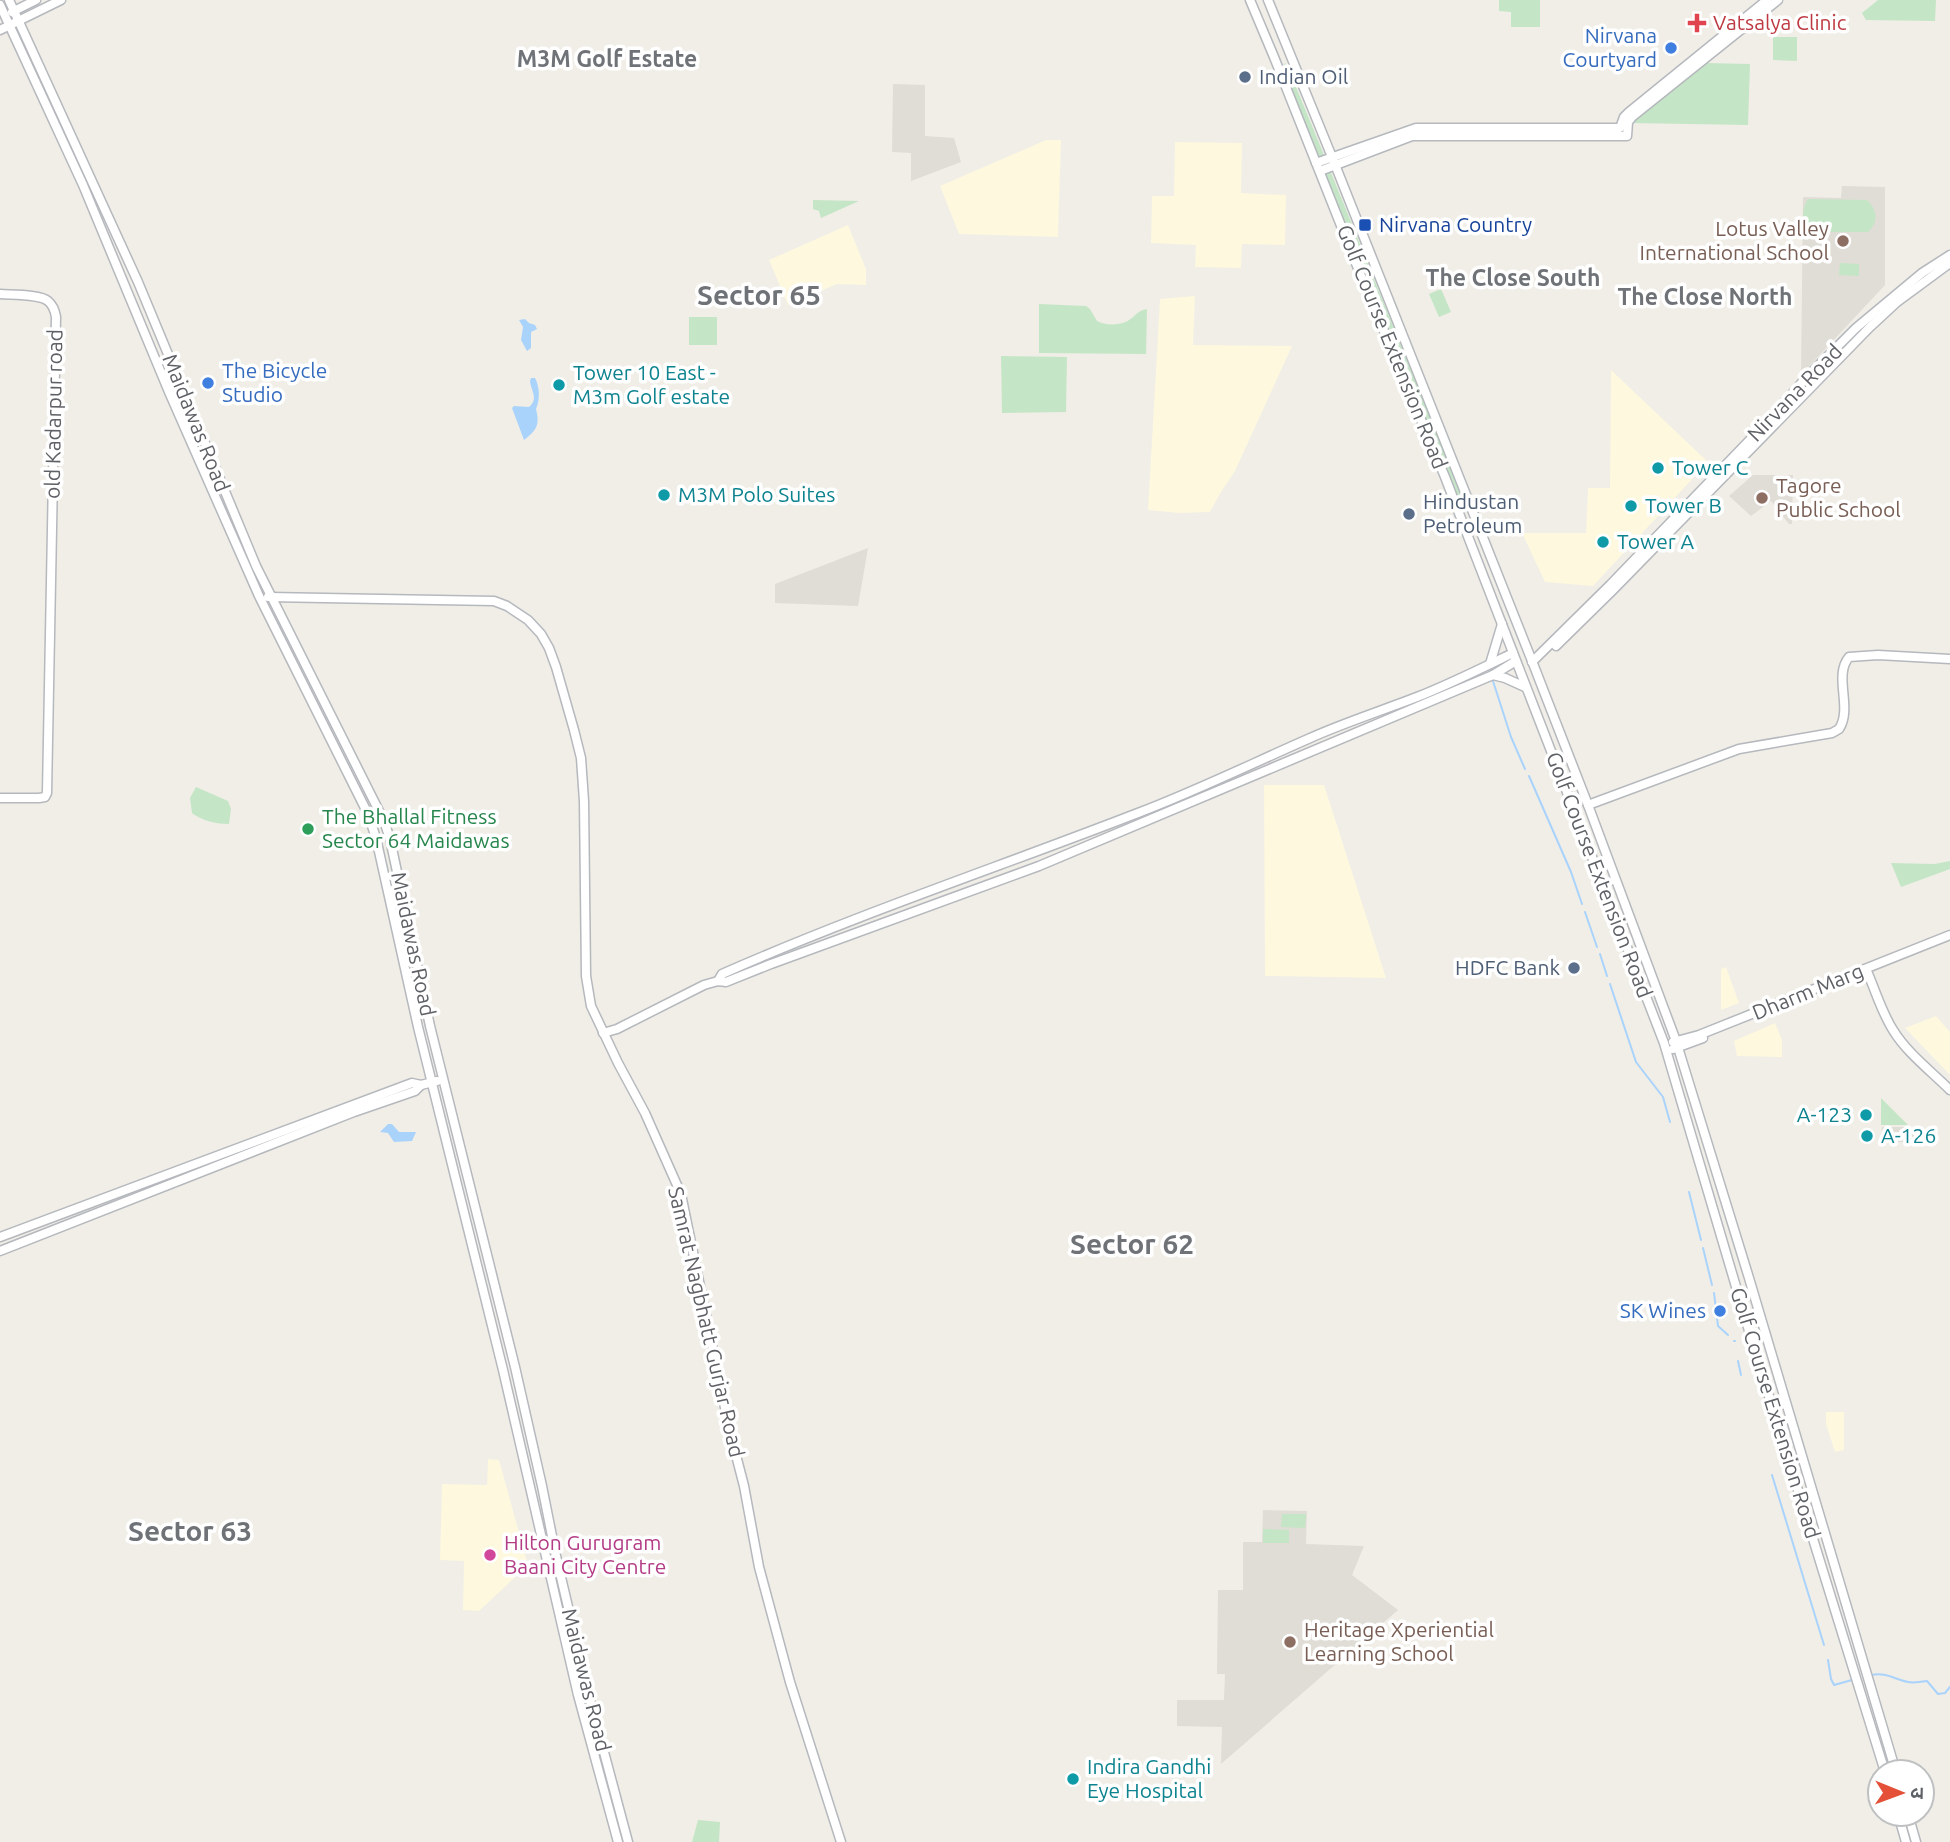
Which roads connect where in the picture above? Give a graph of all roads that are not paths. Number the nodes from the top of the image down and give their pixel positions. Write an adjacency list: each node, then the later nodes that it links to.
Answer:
1 (9, 0): 9 (street, Maidawas Road)
2 (36, 0): 9 (street)
3 (61, 0): 11 (street)
4 (1250, 0): 16 (street, Golf Course Extension Road)
5 (1268, 0): 15 (street, Golf Course Extension Road)
6 (1767, 0): 14 (street)
7 (1778, 0): 14 (street)
8 (0, 5): 10 (street, Maidawas Road)
9 (14, 11): 10 (street); 11 (street, Maidawas Road)
10 (2, 16): 12 (street, Maidawas Road)
11 (19, 20): 12 (street); 23 (street, Maidawas Road)
12 (9, 26): 13 (street); 22 (street, Maidawas Road)
13 (0, 30)
14 (1623, 131): 15 (street)
15 (1333, 160): 16 (street); 20 (street, Golf Course Extension Road)
16 (1318, 167): 21 (street, Golf Course Extension Road)
17 (1950, 255): 30 (street, Nirvana Road)
18 (1950, 263): 30 (street, Nirvana Road)
19 (0, 294): 35 (street, old Kadarpur road)
20 (1470, 503): 21 (street); 24 (street, Golf Course Extension Road)
21 (1457, 509): 25 (street, Golf Course Extension Road)
22 (259, 596): 23 (street, Samrat Nagbhatt Gurjar Road); 46 (street, Maidawas Road)
23 (271, 597): 42 (street, Samrat Nagbhatt Gurjar Road); 45 (street, Maidawas Road)
24 (1507, 600): 25 (street); 30 (street, Golf Course Extension Road)
25 (1494, 604): 26 (street, Golf Course Extension Road)
26 (1502, 624): 27 (street, Golf Course Extension Road); 29 (street)
27 (1515, 657): 29 (street); 31 (street); 32 (street, Golf Course Extension Road)
28 (1950, 659): 36 (street)
29 (1490, 664): 41 (street)
30 (1533, 664): 33 (street, Golf Course Extension Road)
31 (1493, 675): 32 (street); 41 (street)
32 (1525, 687): 34 (street, Golf Course Extension Road)
33 (1579, 781): 34 (street); 36 (street, Golf Course Extension Road)
34 (1565, 787): 40 (street, Golf Course Extension Road)
35 (0, 798)
36 (1588, 805): 38 (street, Golf Course Extension Road)
37 (1950, 938): 39 (street, Dharm Marg)
38 (1648, 966): 40 (street); 43 (street, Golf Course Extension Road)
39 (1867, 971): 43 (street, Dharm Marg); 48 (street)
40 (1637, 973): 44 (street, Golf Course Extension Road)
41 (718, 981): 42 (street)
42 (603, 1033): 59 (street, Samrat Nagbhatt Gurjar Road)
43 (1677, 1044): 44 (street, Dharm Marg); 52 (street, Golf Course Extension Road)
44 (1665, 1048): 53 (street, Golf Course Extension Road)
45 (444, 1079): 46 (street); 51 (street, Maidawas Road)
46 (432, 1083): 47 (street); 51 (street, Maidawas Road)
47 (421, 1085): 49 (street); 50 (street)
48 (1950, 1090)
49 (0, 1237)
50 (0, 1251)
51 (551, 1558): 57 (street, Maidawas Road); 58 (street, Maidawas Road)
52 (1891, 1755): 54 (street); 55 (street, Golf Course Extension Road)
53 (1881, 1758)
54 (1884, 1758)
55 (1892, 1758)
56 (1913, 1830): 60 (street); 61 (street)
57 (618, 1842)
58 (628, 1842)
59 (841, 1842)
60 (1916, 1842)
61 (1924, 1842)

